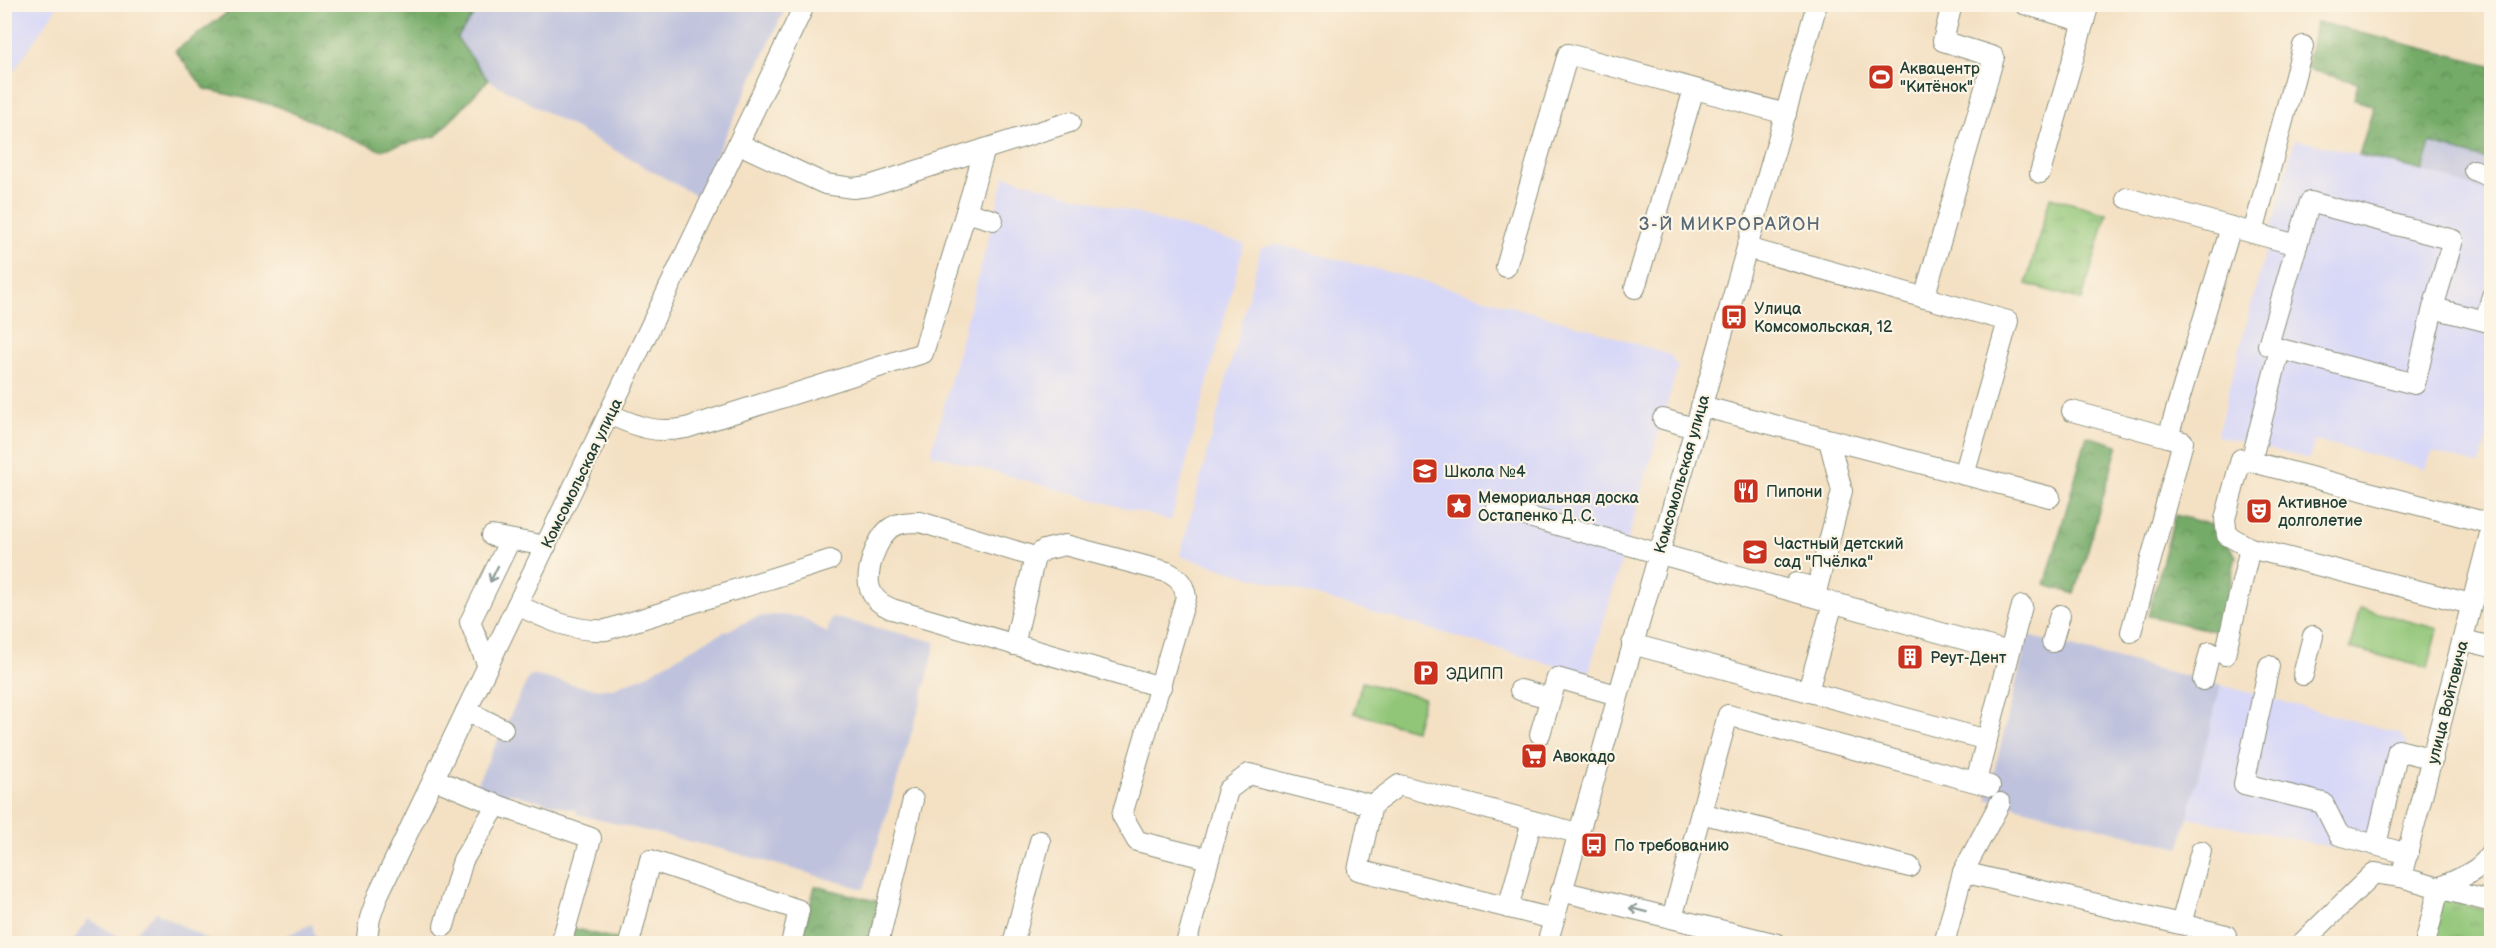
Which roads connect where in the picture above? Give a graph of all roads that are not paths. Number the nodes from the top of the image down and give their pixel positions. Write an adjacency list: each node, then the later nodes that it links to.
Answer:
1 (804, 4): 10 (street, Комсомольская улица)
2 (1817, 4): 8 (street, Комсомольская улица)
3 (1952, 4): 23 (street)
4 (2024, 4): 5 (street)
5 (2086, 13): 12 (street)
6 (2304, 46): 17 (street)
7 (1694, 89): 8 (street); 20 (street); 21 (street)
8 (1786, 114): 19 (street, Комсомольская улица)
9 (1070, 122): 11 (street)
10 (739, 144): 11 (street); 29 (street, Комсомольская улица)
11 (985, 149): 14 (street)
12 (2040, 173)
13 (2127, 198): 16 (street)
14 (966, 212): 15 (street); 29 (street)
15 (993, 220)
16 (2231, 227): 17 (street); 32 (street)
17 (2253, 233): 18 (street)
18 (2297, 245): 24 (street); 26 (street)
19 (1747, 248): 23 (street); 27 (street, Комсомольская улица)
20 (1506, 267)
21 (1635, 288)
22 (2492, 296): 25 (street)
23 (1924, 298): 35 (street)
24 (2433, 308): 25 (street); 26 (street)
25 (2488, 322)
26 (2280, 349): 34 (street)
27 (1701, 406): 31 (street, Комсомольская улица); 33 (street)
28 (2072, 411): 32 (street)
29 (609, 414): 39 (street, Комсомольская улица)
30 (1663, 419): 31 (street)
31 (1694, 428): 41 (street, Комсомольская улица)
32 (2168, 437): 49 (street)
33 (1829, 440): 35 (street); 41 (street)
34 (2251, 462): 38 (street); 40 (street)
35 (1964, 475): 36 (street)
36 (2050, 497)
37 (1497, 508): 41 (street)
38 (2492, 525): 45 (street, улица Войтовича)
39 (546, 546): 46 (street, Комсомольская улица); 57 (street, one-way to 57)
40 (2250, 548): 45 (street); 60 (street)
41 (1659, 549): 44 (street); 53 (street, Комсомольская улица)
42 (1035, 557): 54 (street); 54 (street); 61 (street)
43 (830, 560): 46 (street)
44 (1833, 603): 56 (street); 63 (street)
45 (2471, 604): 51 (street, улица Войтовича)
46 (517, 605): 57 (street, Комсомольская улица)
47 (2022, 606): 56 (street)
48 (2060, 615): 52 (street)
49 (2131, 632)
50 (2313, 636): 59 (street)
51 (2463, 640): 55 (street); 70 (street, улица Войтовича)
52 (2052, 642)
53 (1632, 644): 63 (street); 64 (street, Комсомольская улица)
54 (1014, 645): 61 (street)
55 (2492, 647)
56 (2009, 652): 69 (street)
57 (488, 666): 66 (street, Комсомольская улица)
58 (2269, 666): 80 (street)
59 (2303, 675)
60 (2203, 680)
61 (1161, 687): 84 (street)
62 (1520, 690): 65 (street)
63 (1808, 692): 69 (street)
64 (1617, 695): 65 (street); 78 (street, Комсомольская улица)
65 (1550, 698): 68 (street)
66 (466, 711): 67 (street); 71 (street, Комсомольская улица)
67 (503, 729)
68 (1540, 734)
69 (1986, 740): 72 (street)
70 (2433, 759): 80 (street); 83 (street, улица Войтовича)
71 (434, 779): 74 (street); 97 (street, Комсомольская улица)
72 (1989, 790): 76 (street); 86 (street)
73 (913, 800): 101 (street)
74 (497, 805): 95 (street); 98 (street)
75 (1372, 805): 77 (street); 84 (street); 91 (street)
76 (1701, 813): 85 (street); 92 (street)
77 (1532, 821): 78 (street); 91 (street)
78 (1577, 833): 89 (street, Комсомольская улица)
79 (1040, 841): 102 (street)
80 (2376, 845): 83 (street)
81 (2492, 849): 88 (street)
82 (2201, 851): 94 (street)
83 (2408, 854): 87 (street, улица Войтовича)
84 (1209, 859): 103 (street)
85 (1910, 867)
86 (1963, 872): 94 (street); 106 (street)
87 (2401, 877): 88 (street); 108 (street)
88 (2439, 888): 90 (street); 109 (street)
89 (1561, 891): 92 (street, one-way to 89); 93 (street, Комсомольская улица)
90 (2492, 902)
91 (1508, 908): 93 (street)
92 (1672, 918): 96 (street)
93 (1553, 920): 104 (street, Комсомольская улица)
94 (2181, 924): 107 (street)
95 (444, 926)
96 (1720, 937): 105 (street)
97 (366, 944)
98 (561, 944)
99 (629, 944): 100 (street)
100 (791, 944)
101 (878, 944)
102 (1013, 944)
103 (1186, 944)
104 (1547, 944)
105 (1777, 944)
106 (1944, 944)
107 (2224, 944)
108 (2301, 944)
109 (2425, 944)

